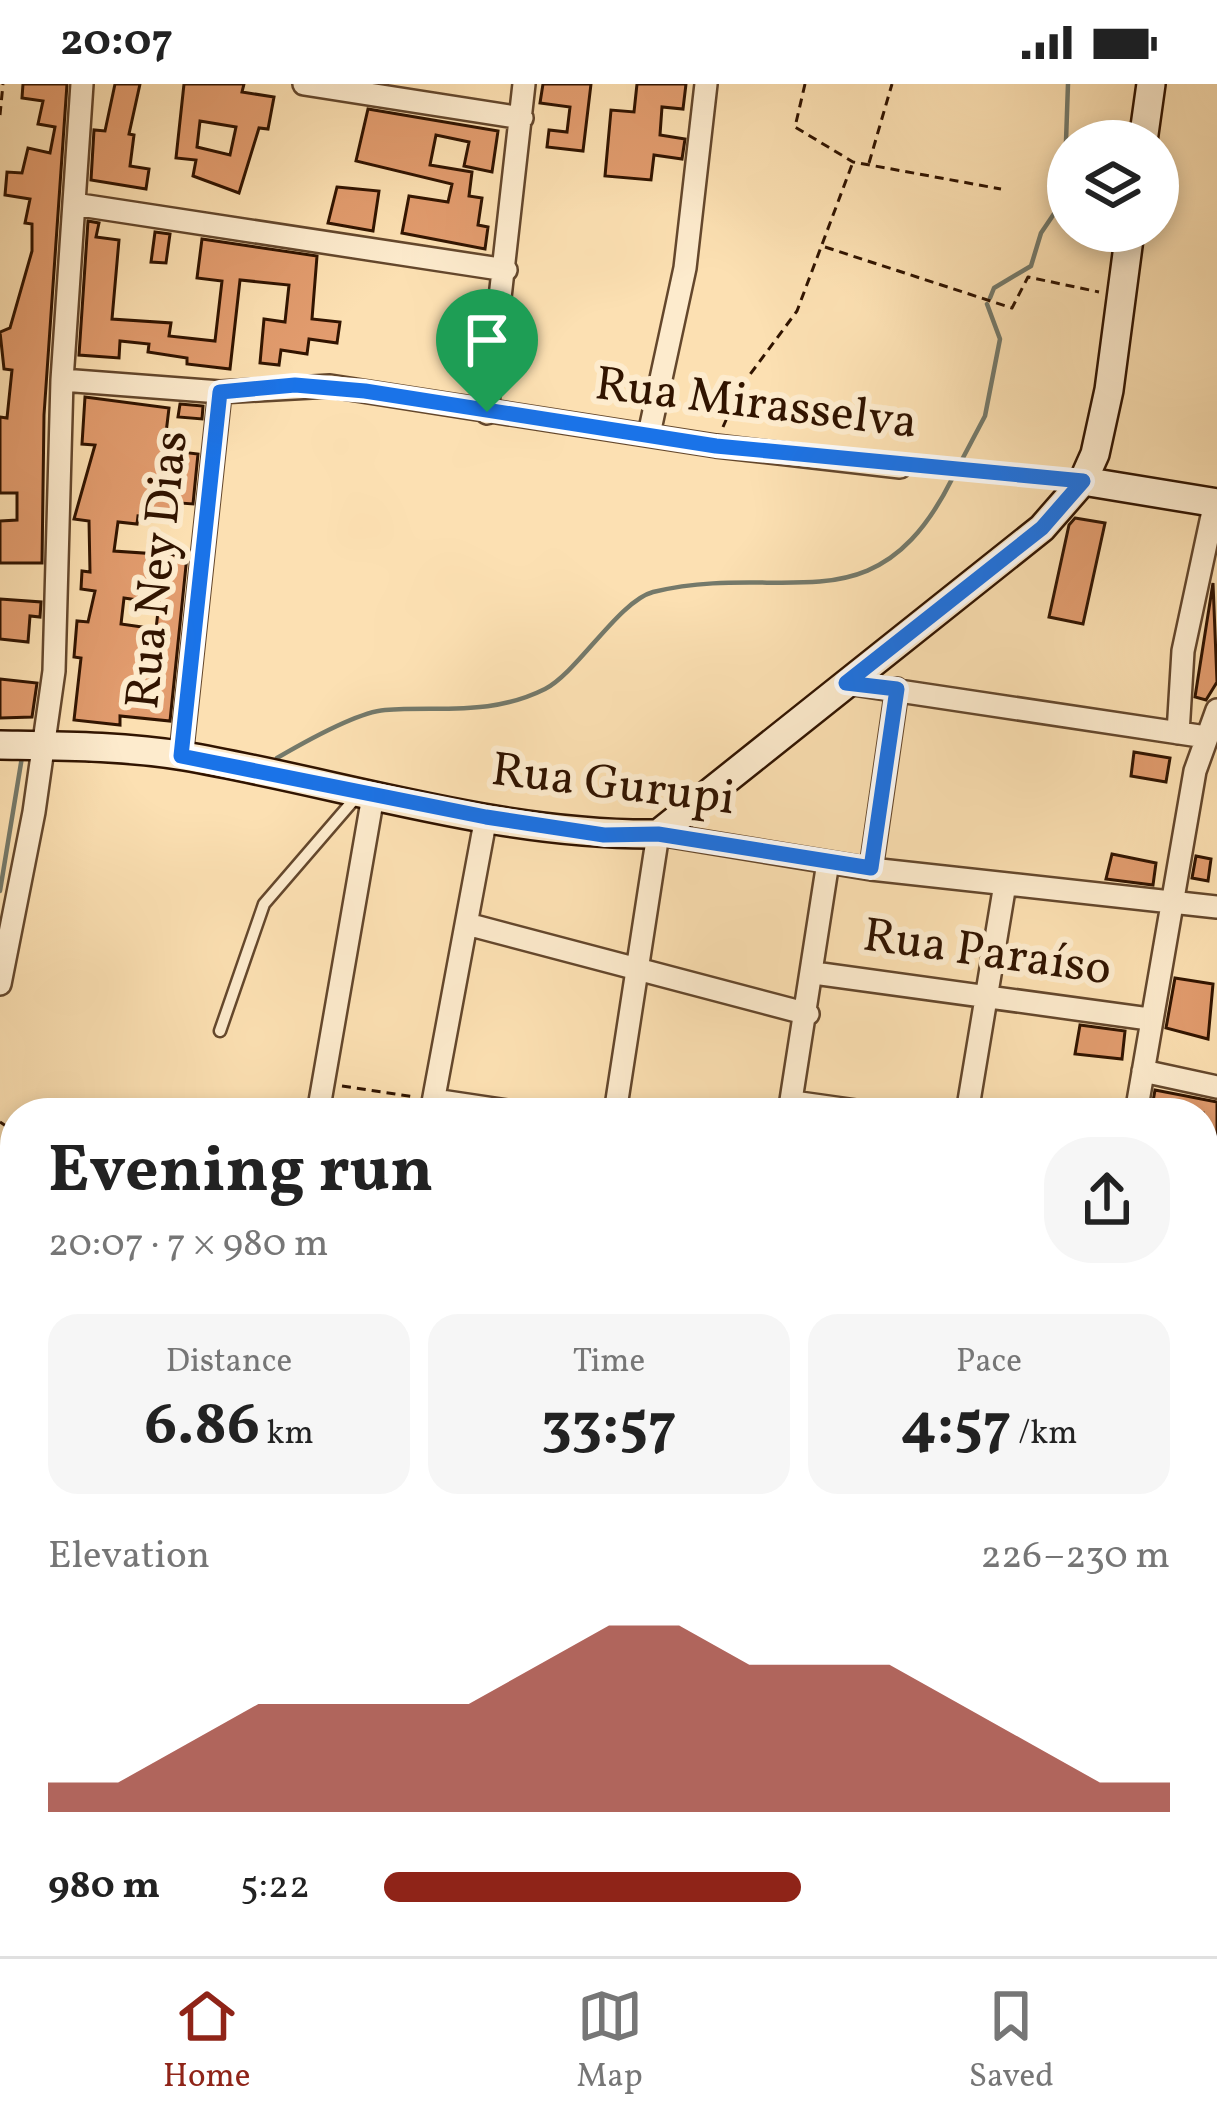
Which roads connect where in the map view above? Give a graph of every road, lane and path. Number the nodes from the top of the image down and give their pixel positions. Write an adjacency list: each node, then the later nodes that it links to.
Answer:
1 (3, 84): 9 (path)
2 (82, 84): 15 (street)
3 (304, 84): 10 (street)
4 (524, 84): 10 (street)
5 (706, 84): 23 (street)
6 (805, 84): 12 (path)
7 (892, 84): 13 (path)
8 (1151, 84): 11 (street)
9 (0, 115)
10 (522, 118): 18 (street)
11 (1146, 120)
12 (853, 162): 13 (path); 16 (path)
13 (869, 165): 14 (path)
14 (1000, 189)
15 (74, 204): 18 (street); 20 (street)
16 (825, 247): 19 (path); 24 (path)
17 (1127, 252): 19 (street)
18 (506, 270): 22 (street)
19 (1120, 296): 26 (street)
20 (62, 380): 21 (street, Rua Mirasselva); 34 (street)
21 (220, 392): 22 (street, Rua Mirasselva); 35 (street, Rua Ney Dias)
22 (487, 412): 23 (street, Rua Mirasselva)
23 (649, 434): 24 (street, Rua Mirasselva)
24 (716, 446): 25 (street, Rua Mirasselva)
25 (900, 467): 26 (path, Rua Mirasselva)
26 (1083, 481): 27 (street); 28 (street)
27 (1216, 503): 31 (street)
28 (846, 683): 29 (street); 39 (street)
29 (897, 689): 31 (street); 41 (street)
30 (1217, 710): 32 (street)
31 (1178, 733): 32 (street)
32 (1206, 737): 36 (street)
33 (0, 745): 34 (street, Rua Gurupi)
34 (44, 746): 35 (street, Rua Gurupi); 48 (street)
35 (181, 756): 37 (street, Rua Gurupi)
36 (1206, 773): 43 (street)
37 (366, 795): 38 (street, Rua Gurupi); 52 (lane); 54 (street)
38 (486, 817): 39 (street, Rua Gurupi); 45 (street)
39 (658, 834): 40 (street, Rua Gurupi); 46 (street)
40 (828, 862): 41 (street, Rua Gurupi); 47 (street)
41 (871, 868): 42 (street, Rua Gurupi)
42 (1005, 884): 43 (street, Rua Gurupi); 49 (street)
43 (1171, 900): 44 (street, Rua Gurupi); 51 (street)
44 (1217, 908)
45 (467, 924): 46 (street); 58 (street)
46 (634, 966): 50 (street); 59 (street)
47 (814, 973): 49 (street, Rua Paraíso); 50 (street)
48 (0, 984)
49 (985, 996): 51 (street, Rua Paraíso); 61 (street)
50 (808, 1014): 60 (street)
51 (1149, 1018): 53 (street)
52 (220, 1031)
53 (1143, 1071): 55 (street); 62 (street)
54 (322, 1084): 56 (street); 57 (path)
55 (1217, 1087)
56 (320, 1098)
57 (392, 1098)
58 (434, 1098)
59 (617, 1098)
60 (793, 1098)
61 (969, 1098)
62 (1138, 1098)

